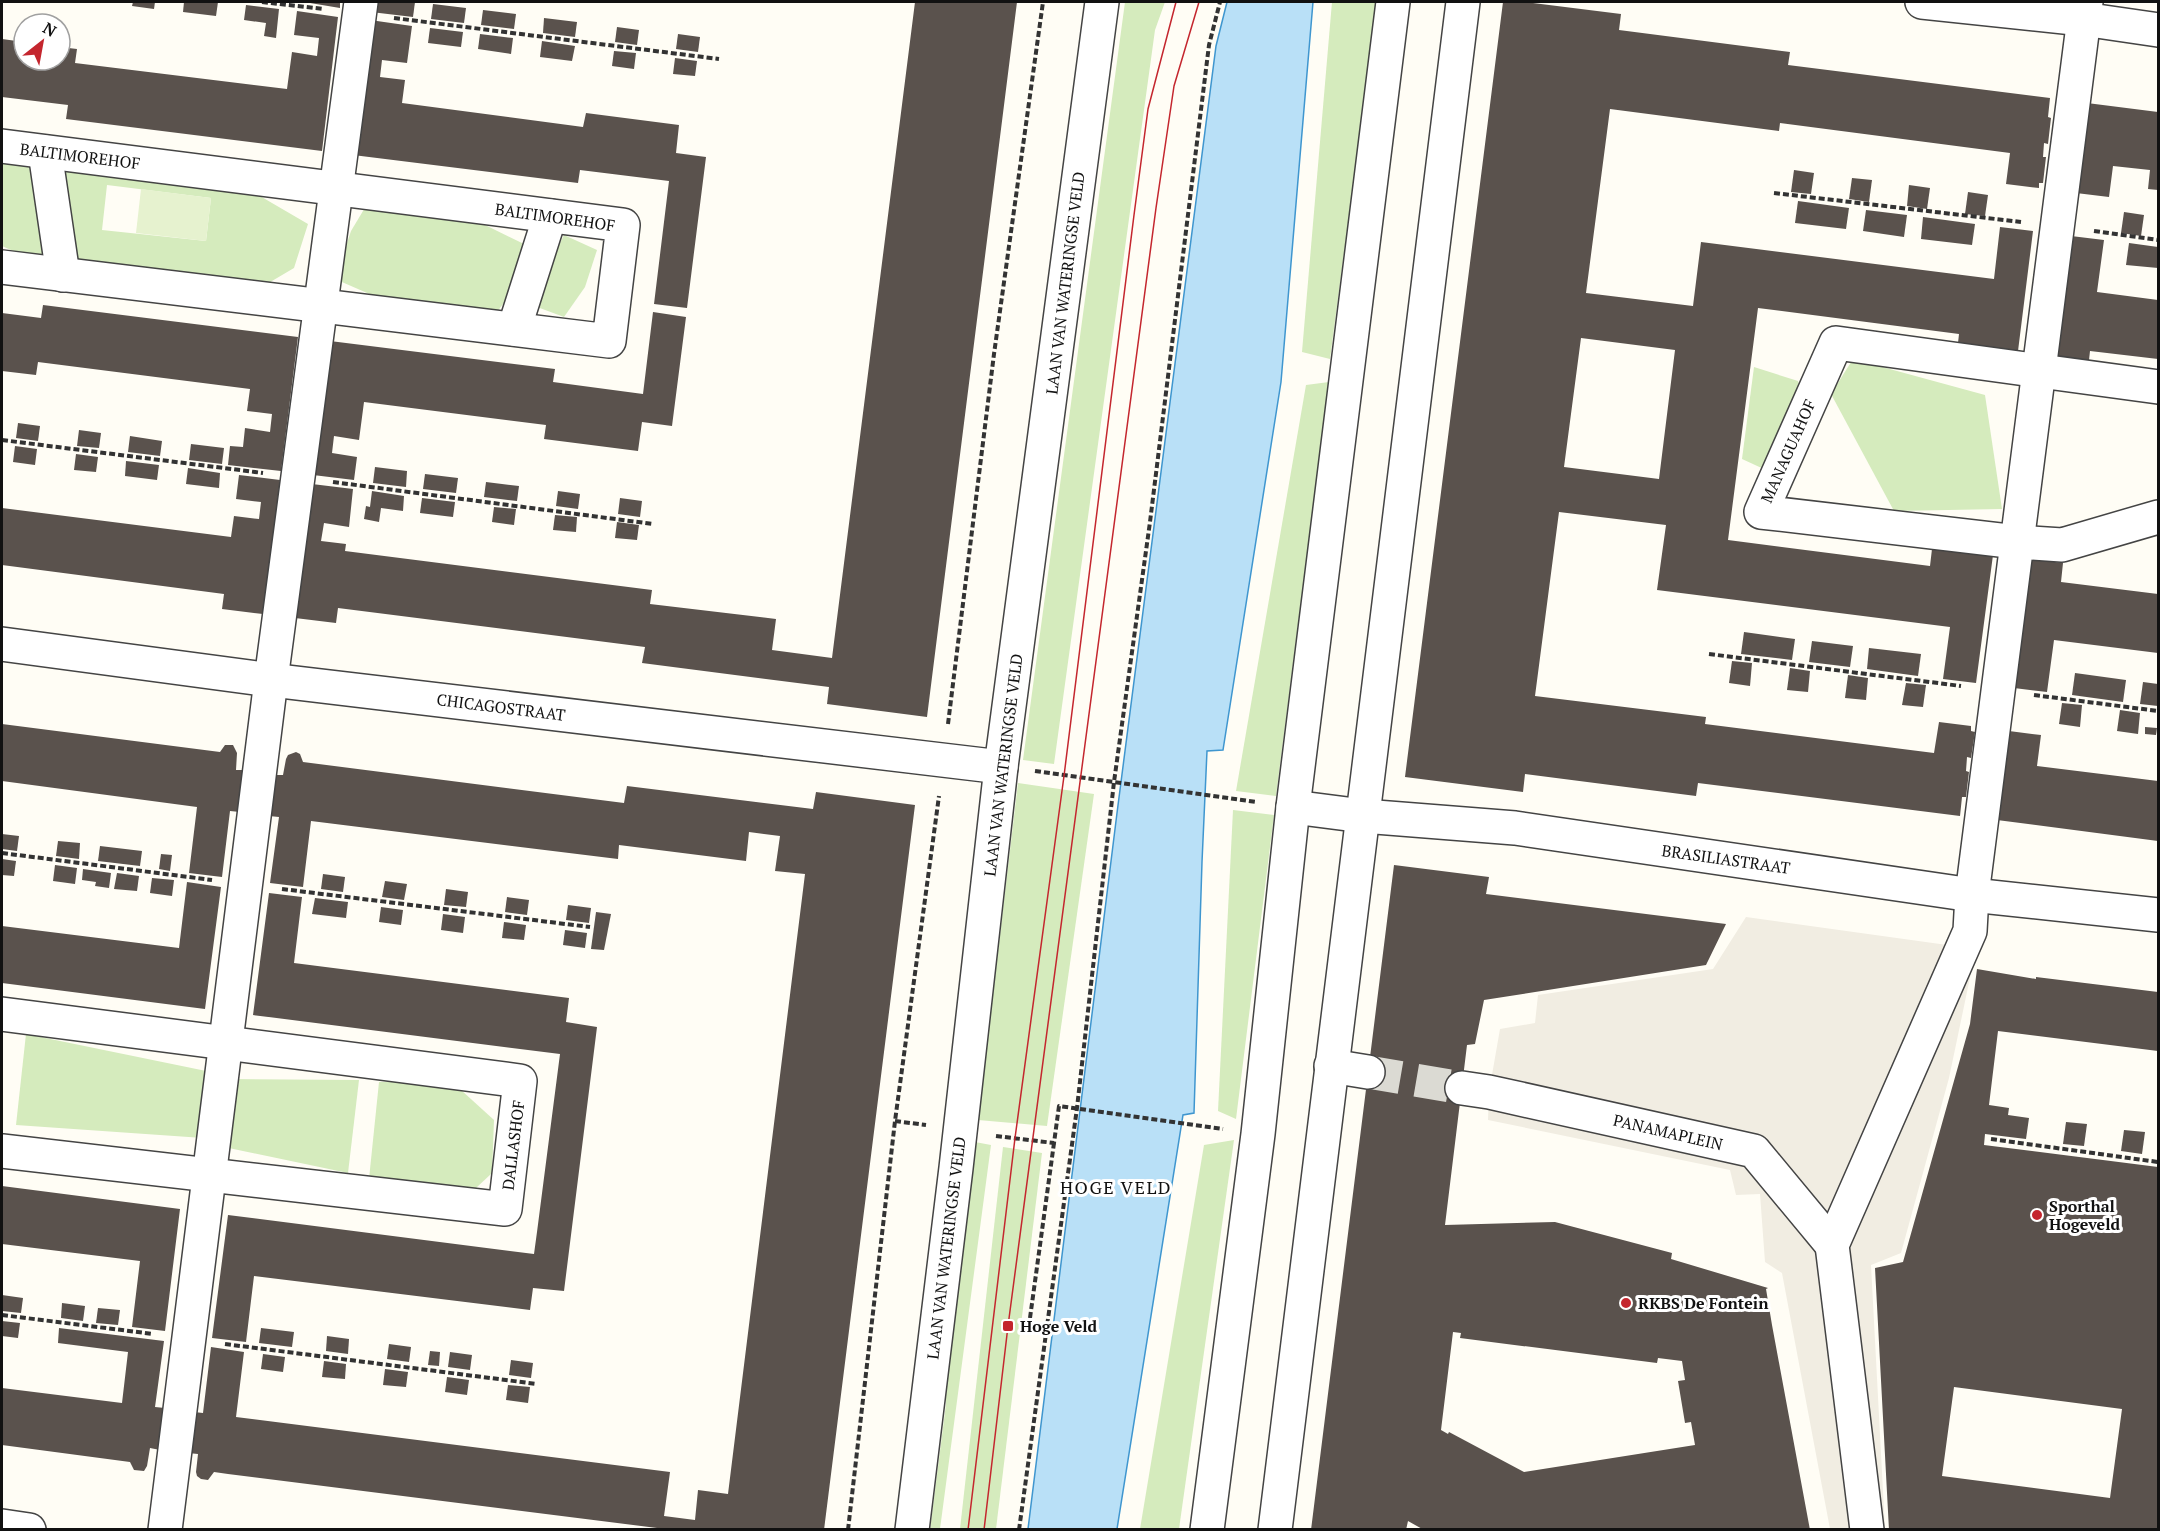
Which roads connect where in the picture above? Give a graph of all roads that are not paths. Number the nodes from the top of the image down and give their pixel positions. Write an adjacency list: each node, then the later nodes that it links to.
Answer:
1 (1102, 2): 22 (street, LAAN VAN WATERINGSE VELD)
2 (1393, 2): 23 (street)
3 (1463, 2): 24 (street)
4 (1922, 2): 6 (street)
5 (361, 8): 10 (street)
6 (2085, 10): 7 (street); 16 (street)
7 (2158, 30)
8 (2, 146): 9 (street, BALTIMOREHOF)
9 (45, 152): 10 (street, BALTIMOREHOF); 13 (street)
10 (337, 188): 11 (street, BALTIMOREHOF); 14 (street)
11 (550, 216): 15 (street); 15 (street, BALTIMOREHOF)
12 (2, 267): 13 (street, BALTIMOREHOF)
13 (63, 275): 14 (street, BALTIMOREHOF)
14 (321, 306): 15 (street, BALTIMOREHOF); 21 (street)
15 (514, 329)
16 (2039, 372): 17 (street, MANAGUAHOF); 19 (street); 19 (street, MANAGUAHOF)
17 (2158, 387)
18 (2158, 518): 19 (street, MANAGUAHOF)
19 (2017, 542): 25 (street)
20 (2, 644): 21 (street, CHICAGOSTRAAT)
21 (271, 680): 22 (street, CHICAGOSTRAAT); 28 (street)
22 (1001, 767): 38 (street, LAAN VAN WATERINGSE VELD)
23 (1293, 807): 24 (street, BRASILIASTRAAT); 39 (street)
24 (1363, 816): 25 (street, BRASILIASTRAAT); 29 (street)
25 (1972, 895): 26 (street, BRASILIASTRAAT); 34 (street)
26 (2158, 915)
27 (2, 1014): 28 (street, DALLASHOF)
28 (226, 1043): 33 (street); 33 (street, DALLASHOF)
29 (1331, 1066): 30 (street); 40 (street)
30 (1368, 1072)
31 (1462, 1088): 34 (street, PANAMAPLEIN)
32 (2, 1151): 33 (street, DALLASHOF)
33 (210, 1175): 37 (street)
34 (1832, 1245): 41 (street)
35 (2, 1526): 36 (street)
36 (29, 1530)
37 (165, 1530)
38 (912, 1530)
39 (1207, 1530)
40 (1275, 1530)
41 (1867, 1530)

